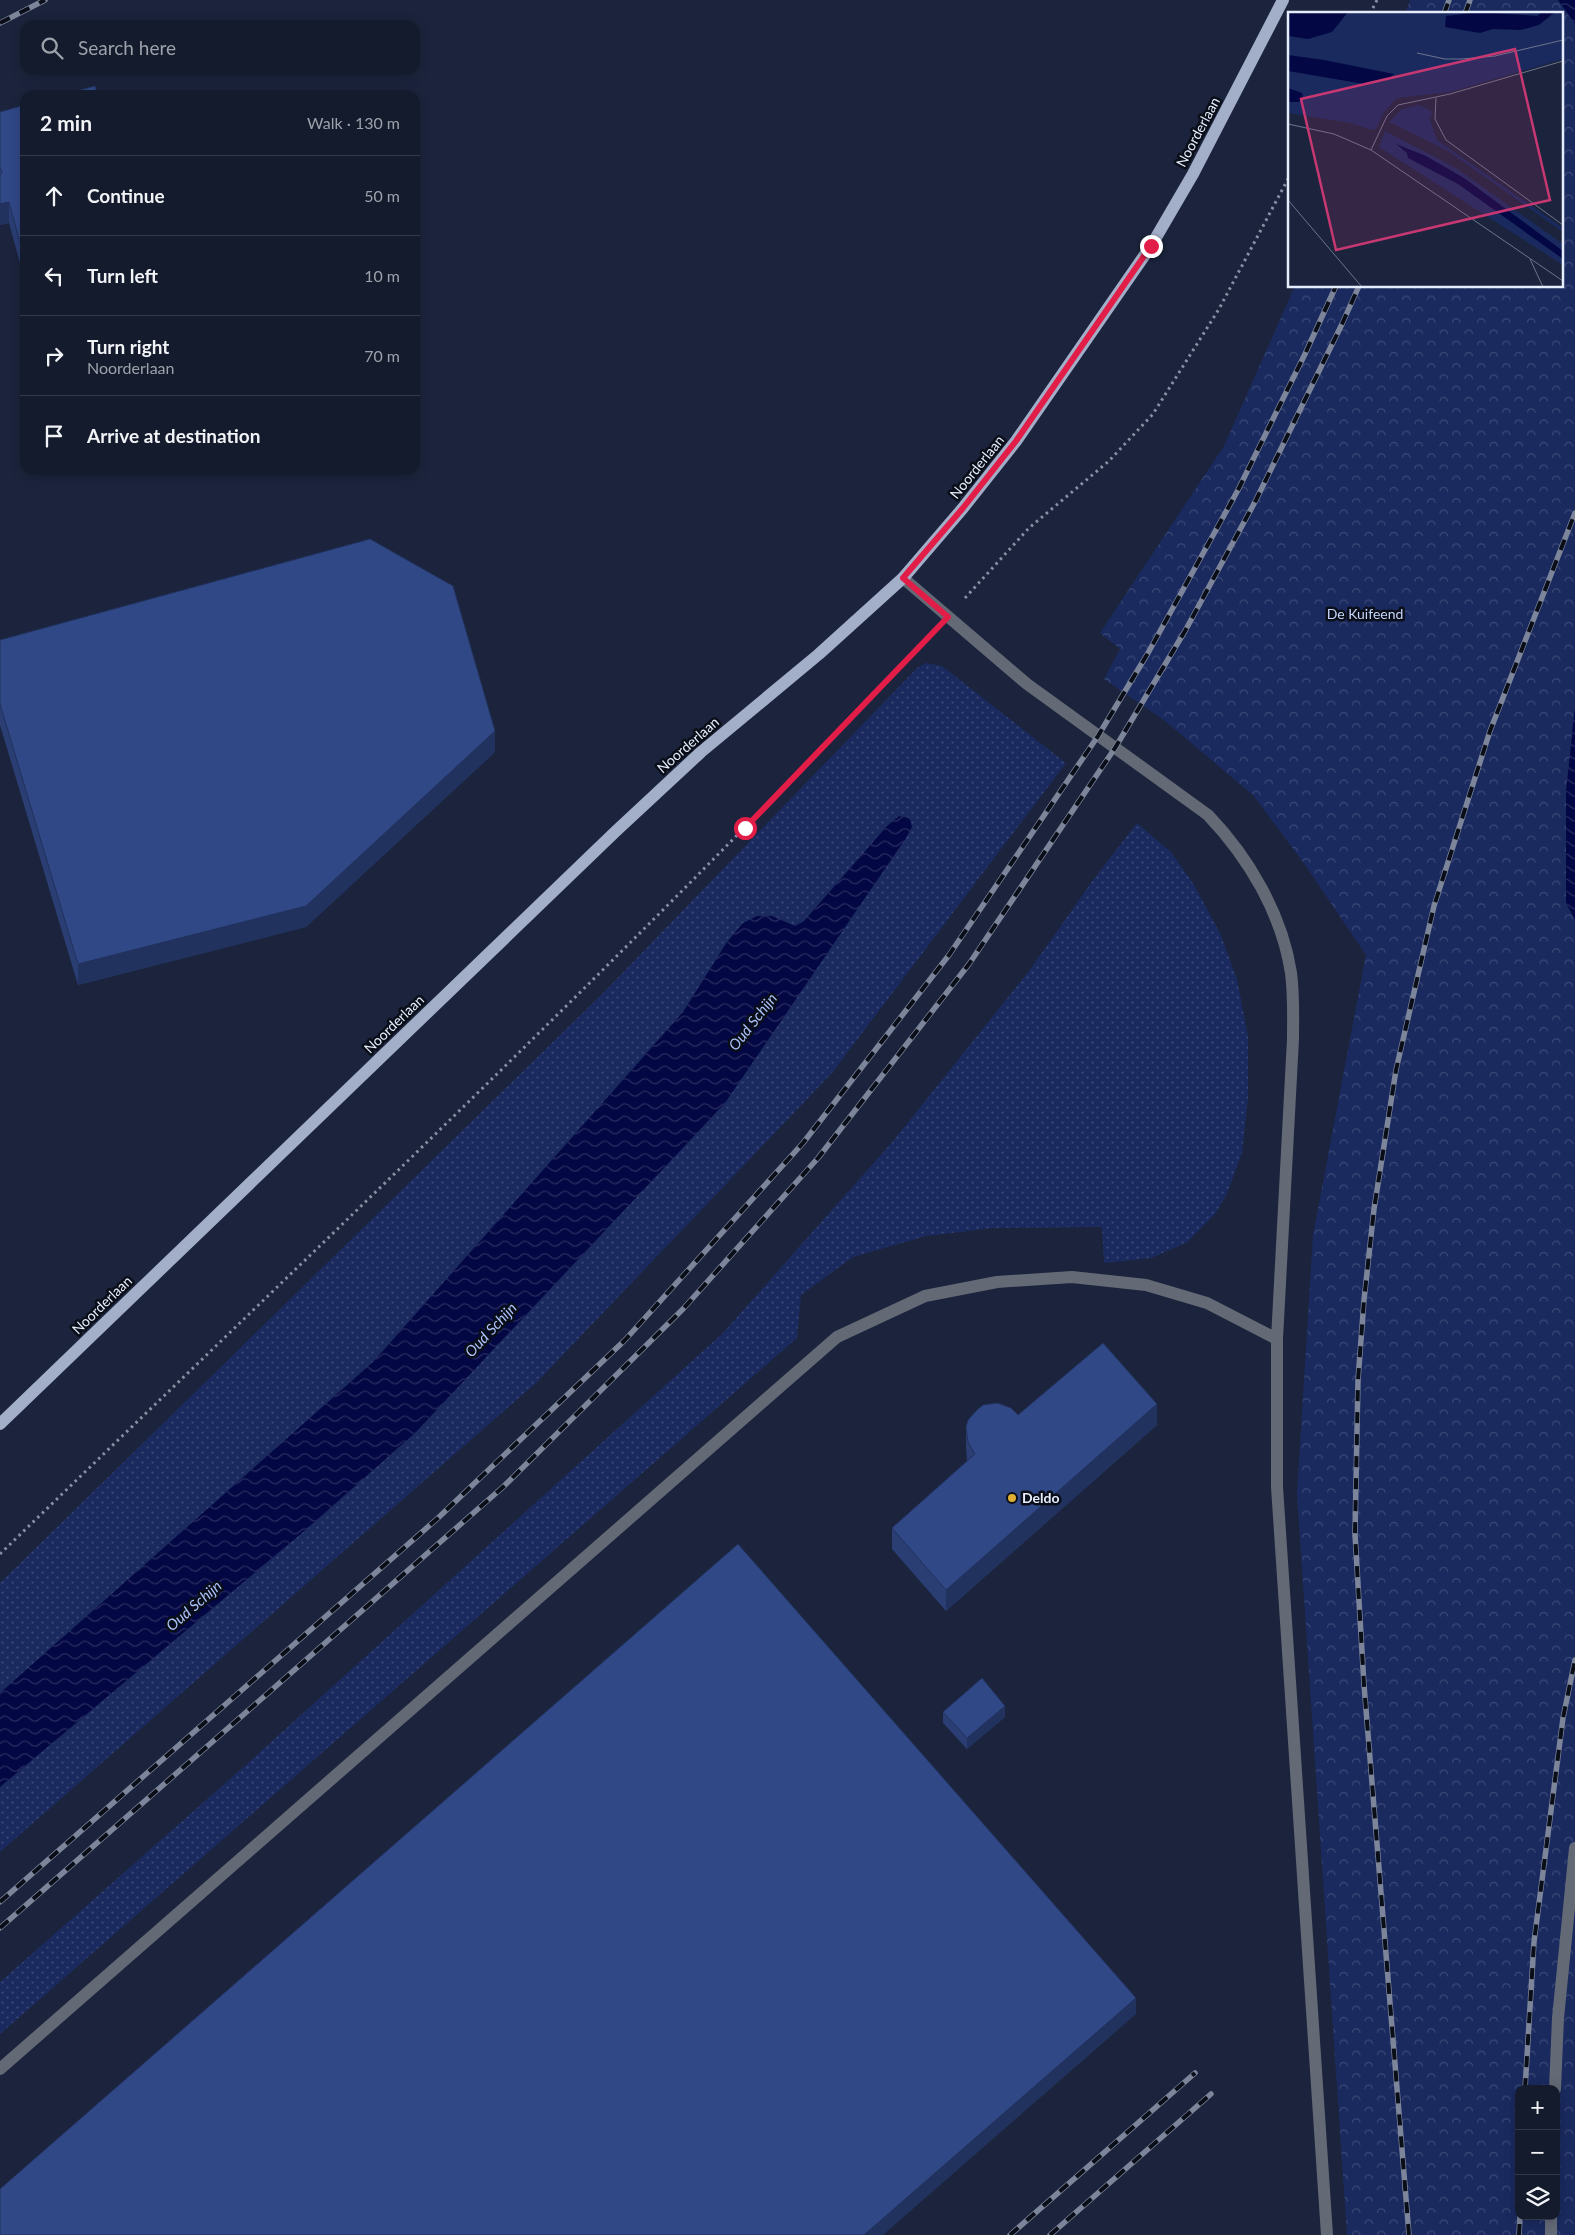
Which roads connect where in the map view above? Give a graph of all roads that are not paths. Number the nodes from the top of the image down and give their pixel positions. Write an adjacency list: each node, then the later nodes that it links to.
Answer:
1 (1283, 0): 2 (main road, Noorderlaan)
2 (903, 578): 3 (street); 4 (main road, Noorderlaan)
3 (1277, 1339): 6 (street); 9 (street)
4 (0, 1424)
5 (1575, 1848): 7 (street)
6 (0, 2069)
7 (1555, 2085)
8 (1551, 2220): 10 (street)
9 (1327, 2235)
10 (1551, 2235)

